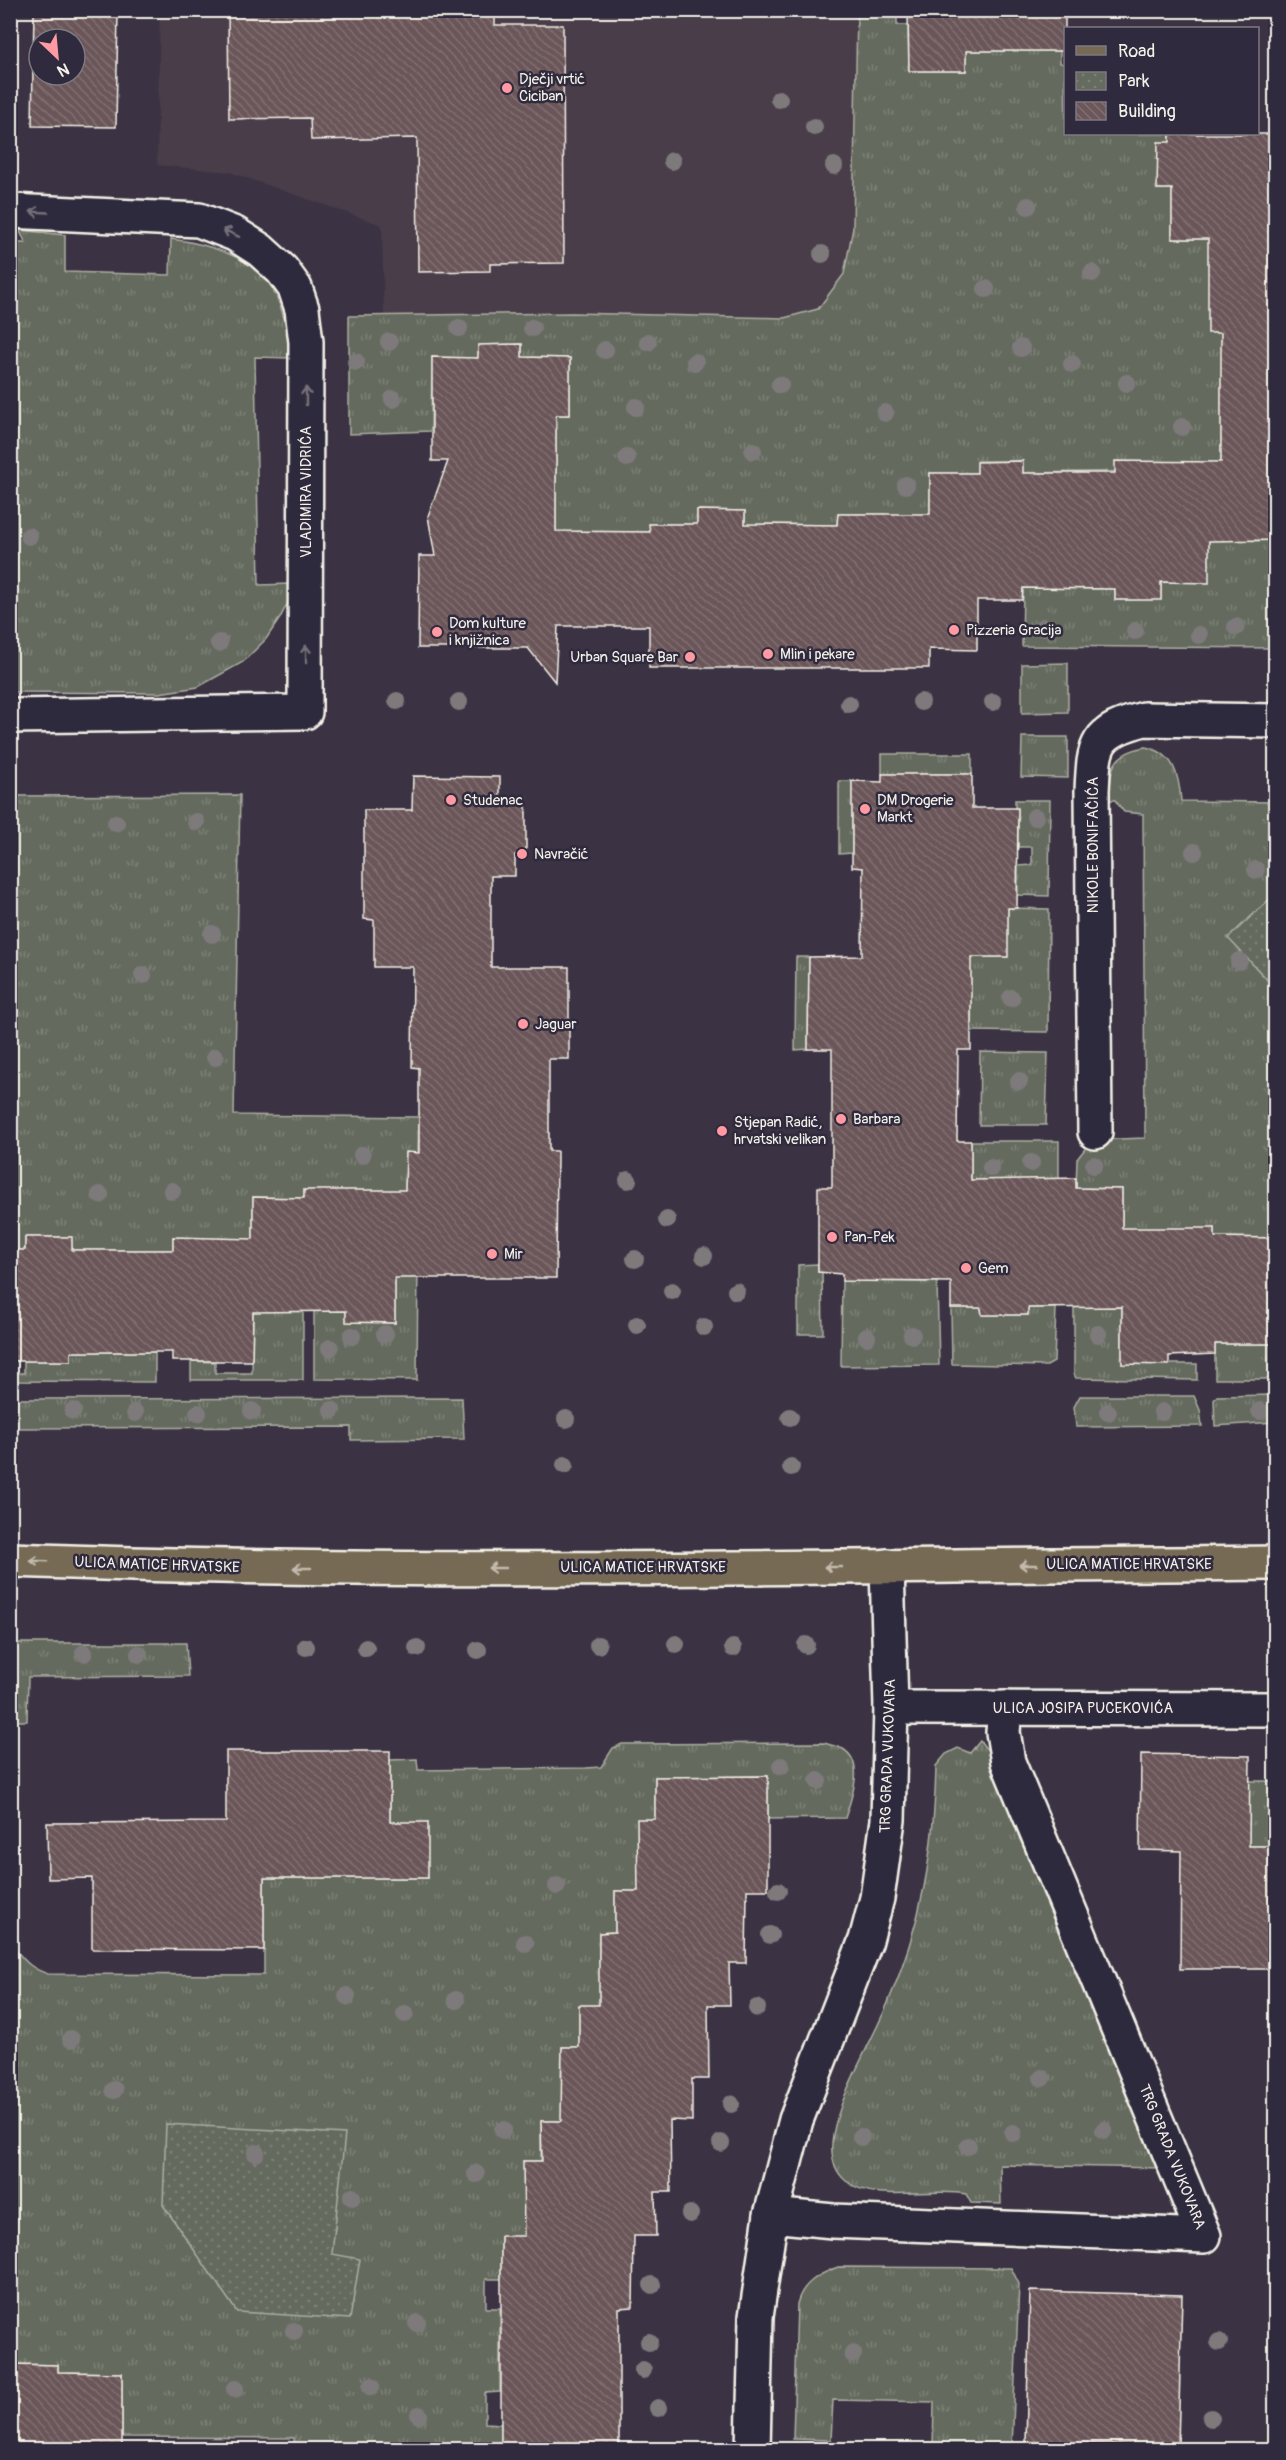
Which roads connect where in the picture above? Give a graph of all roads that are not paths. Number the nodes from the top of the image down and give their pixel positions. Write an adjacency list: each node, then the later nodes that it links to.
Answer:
1 (10, 211): 2 (street, VLADIMIRA VIDRIĆA, one-way to 1)
2 (10, 716)
3 (1275, 721): 4 (street, NIKOLE BONIFAČIĆA)
4 (1095, 1132)
5 (10, 1560): 7 (main road, ULICA MATICE HRVATSKE, one-way to 5)
6 (1275, 1563): 7 (main road, ULICA MATICE HRVATSKE, one-way to 7)
7 (887, 1566): 8 (street, TRG GRADA VUKOVARA)
8 (891, 1708): 9 (street, ULICA JOSIPA PUCEKOVIĆA); 11 (street, TRG GRADA VUKOVARA)
9 (1005, 1708): 10 (street, ULICA JOSIPA PUCEKOVIĆA); 11 (street, TRG GRADA VUKOVARA)
10 (1275, 1709)
11 (771, 2215): 12 (street, TRG GRADA VUKOVARA)
12 (753, 2450)

